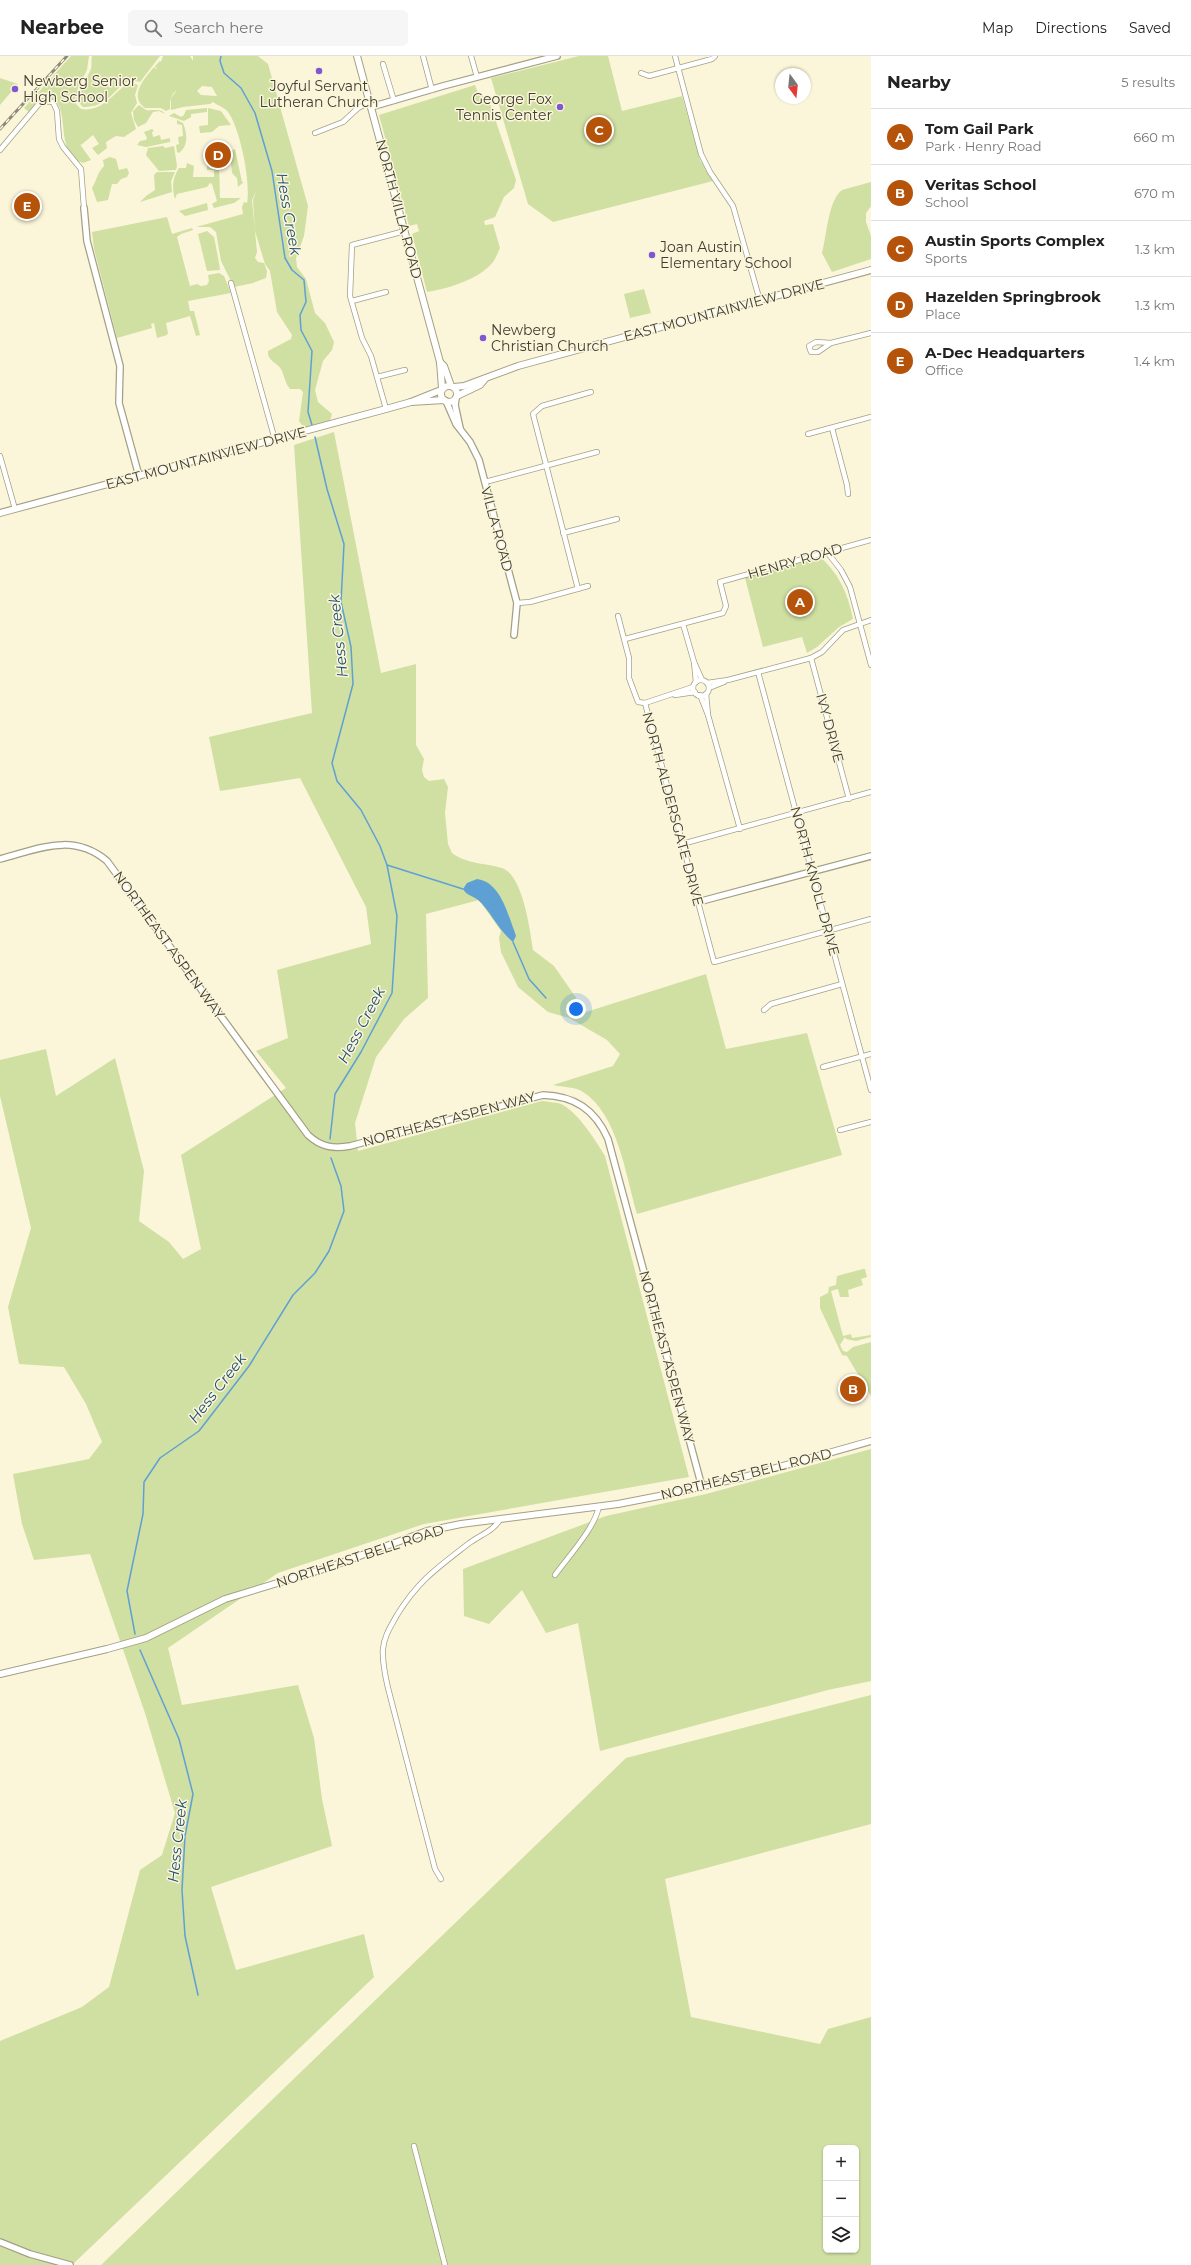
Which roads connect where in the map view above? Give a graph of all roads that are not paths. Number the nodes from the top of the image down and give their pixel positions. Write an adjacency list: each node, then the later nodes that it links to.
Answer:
1 (357, 56): 13 (main road, NORTH VILLA ROAD)
2 (423, 56): 11 (street)
3 (471, 56): 10 (street)
4 (557, 56): 10 (street)
5 (675, 56): 8 (street)
6 (715, 56): 8 (street)
7 (383, 64): 12 (street)
8 (678, 68): 9 (street); 22 (street)
9 (641, 73)
10 (477, 77): 11 (street)
11 (432, 90): 12 (street)
12 (394, 102): 13 (street)
13 (371, 105): 14 (street); 17 (main road, NORTH VILLA ROAD)
14 (315, 133)
15 (0, 150): 16 (street)
16 (84, 208): 44 (street)
17 (405, 231): 21 (street); 25 (main road, NORTH VILLA ROAD)
18 (871, 270): 22 (main road, EAST MOUNTAINVIEW DRIVE)
19 (231, 283): 40 (street)
20 (386, 292): 21 (street)
21 (352, 301): 27 (street)
22 (760, 301): 28 (main road, EAST MOUNTAINVIEW DRIVE)
23 (871, 332): 24 (street)
24 (831, 343)
25 (440, 362): 29 (main road, NORTH VILLA ROAD); 30 (main road, NORTH VILLA ROAD)
26 (405, 370): 27 (street)
27 (377, 377): 35 (street)
28 (485, 379): 29 (main road, EAST MOUNTAINVIEW DRIVE); 32 (main road, EAST MOUNTAINVIEW DRIVE)
29 (452, 386): 30 (main road); 32 (main road)
30 (442, 389): 33 (main road); 34 (main road, EAST MOUNTAINVIEW DRIVE)
31 (591, 392): 43 (street)
32 (456, 397): 33 (main road); 37 (street, VILLA ROAD)
33 (445, 401): 34 (main road, EAST MOUNTAINVIEW DRIVE); 37 (street, VILLA ROAD)
34 (411, 402): 35 (main road, EAST MOUNTAINVIEW DRIVE)
35 (386, 409): 40 (main road, EAST MOUNTAINVIEW DRIVE)
36 (871, 417): 38 (street)
37 (460, 428): 45 (street, VILLA ROAD)
38 (832, 428): 39 (street); 46 (street)
39 (808, 434)
40 (275, 440): 44 (main road, EAST MOUNTAINVIEW DRIVE)
41 (597, 452): 43 (street)
42 (0, 456): 47 (street)
43 (545, 465): 45 (street); 50 (street)
44 (139, 476): 47 (main road, EAST MOUNTAINVIEW DRIVE)
45 (485, 482): 55 (street, VILLA ROAD)
46 (848, 494)
47 (15, 509): 48 (main road, EAST MOUNTAINVIEW DRIVE)
48 (0, 513)
49 (617, 519): 50 (street)
50 (563, 533): 54 (street)
51 (871, 540): 52 (street, HENRY ROAD)
52 (827, 552): 58 (street); 59 (street, HENRY ROAD)
53 (588, 586): 54 (street)
54 (578, 589): 55 (street)
55 (517, 603): 60 (street, VILLA ROAD)
56 (618, 616): 61 (street, NORTH ALDERSGATE DRIVE)
57 (871, 620): 58 (street)
58 (860, 623): 62 (street); 63 (street)
59 (683, 624): 61 (street); 65 (street)
60 (514, 635)
61 (625, 639): 70 (street, NORTH ALDERSGATE DRIVE)
62 (811, 658): 64 (street); 73 (street, IVY DRIVE)
63 (871, 665)
64 (758, 672): 66 (street); 74 (street, NORTH KNOLL DRIVE)
65 (699, 681): 66 (street); 67 (street)
66 (708, 686): 68 (street)
67 (694, 689): 69 (street); 70 (street)
68 (706, 694): 69 (street); 71 (street)
69 (700, 695): 71 (street)
70 (645, 703): 76 (street, NORTH ALDERSGATE DRIVE)
71 (708, 715): 75 (street)
72 (871, 792): 73 (street)
73 (849, 799): 74 (street)
74 (796, 813): 75 (street); 79 (street, NORTH KNOLL DRIVE)
75 (740, 829): 76 (street)
76 (682, 844): 80 (street, NORTH ALDERSGATE DRIVE)
77 (871, 856): 79 (street)
78 (0, 859): 92 (street, NORTHEAST ASPEN WAY)
79 (812, 872): 80 (street); 82 (street, NORTH KNOLL DRIVE)
80 (698, 902): 82 (street, NORTH ALDERSGATE DRIVE)
81 (871, 919): 82 (street)
82 (828, 930): 83 (street, NORTH KNOLL DRIVE)
83 (842, 984): 84 (street); 86 (street, NORTH KNOLL DRIVE)
84 (764, 1010)
85 (871, 1054): 86 (street)
86 (862, 1056): 87 (street); 88 (street, NORTH KNOLL DRIVE)
87 (823, 1067)
88 (871, 1090)
89 (871, 1122): 90 (street)
90 (840, 1130)
91 (871, 1441): 92 (main road, NORTHEAST BELL ROAD)
92 (702, 1487): 93 (main road, NORTHEAST BELL ROAD)
93 (600, 1506): 94 (main road, NORTHEAST BELL ROAD); 95 (street)
94 (501, 1518): 96 (main road, NORTHEAST BELL ROAD); 97 (street)
95 (555, 1575)
96 (0, 1674)
97 (441, 1879)
98 (414, 2146): 101 (street)
99 (0, 2242): 100 (street)
100 (70, 2265)
101 (445, 2265)

